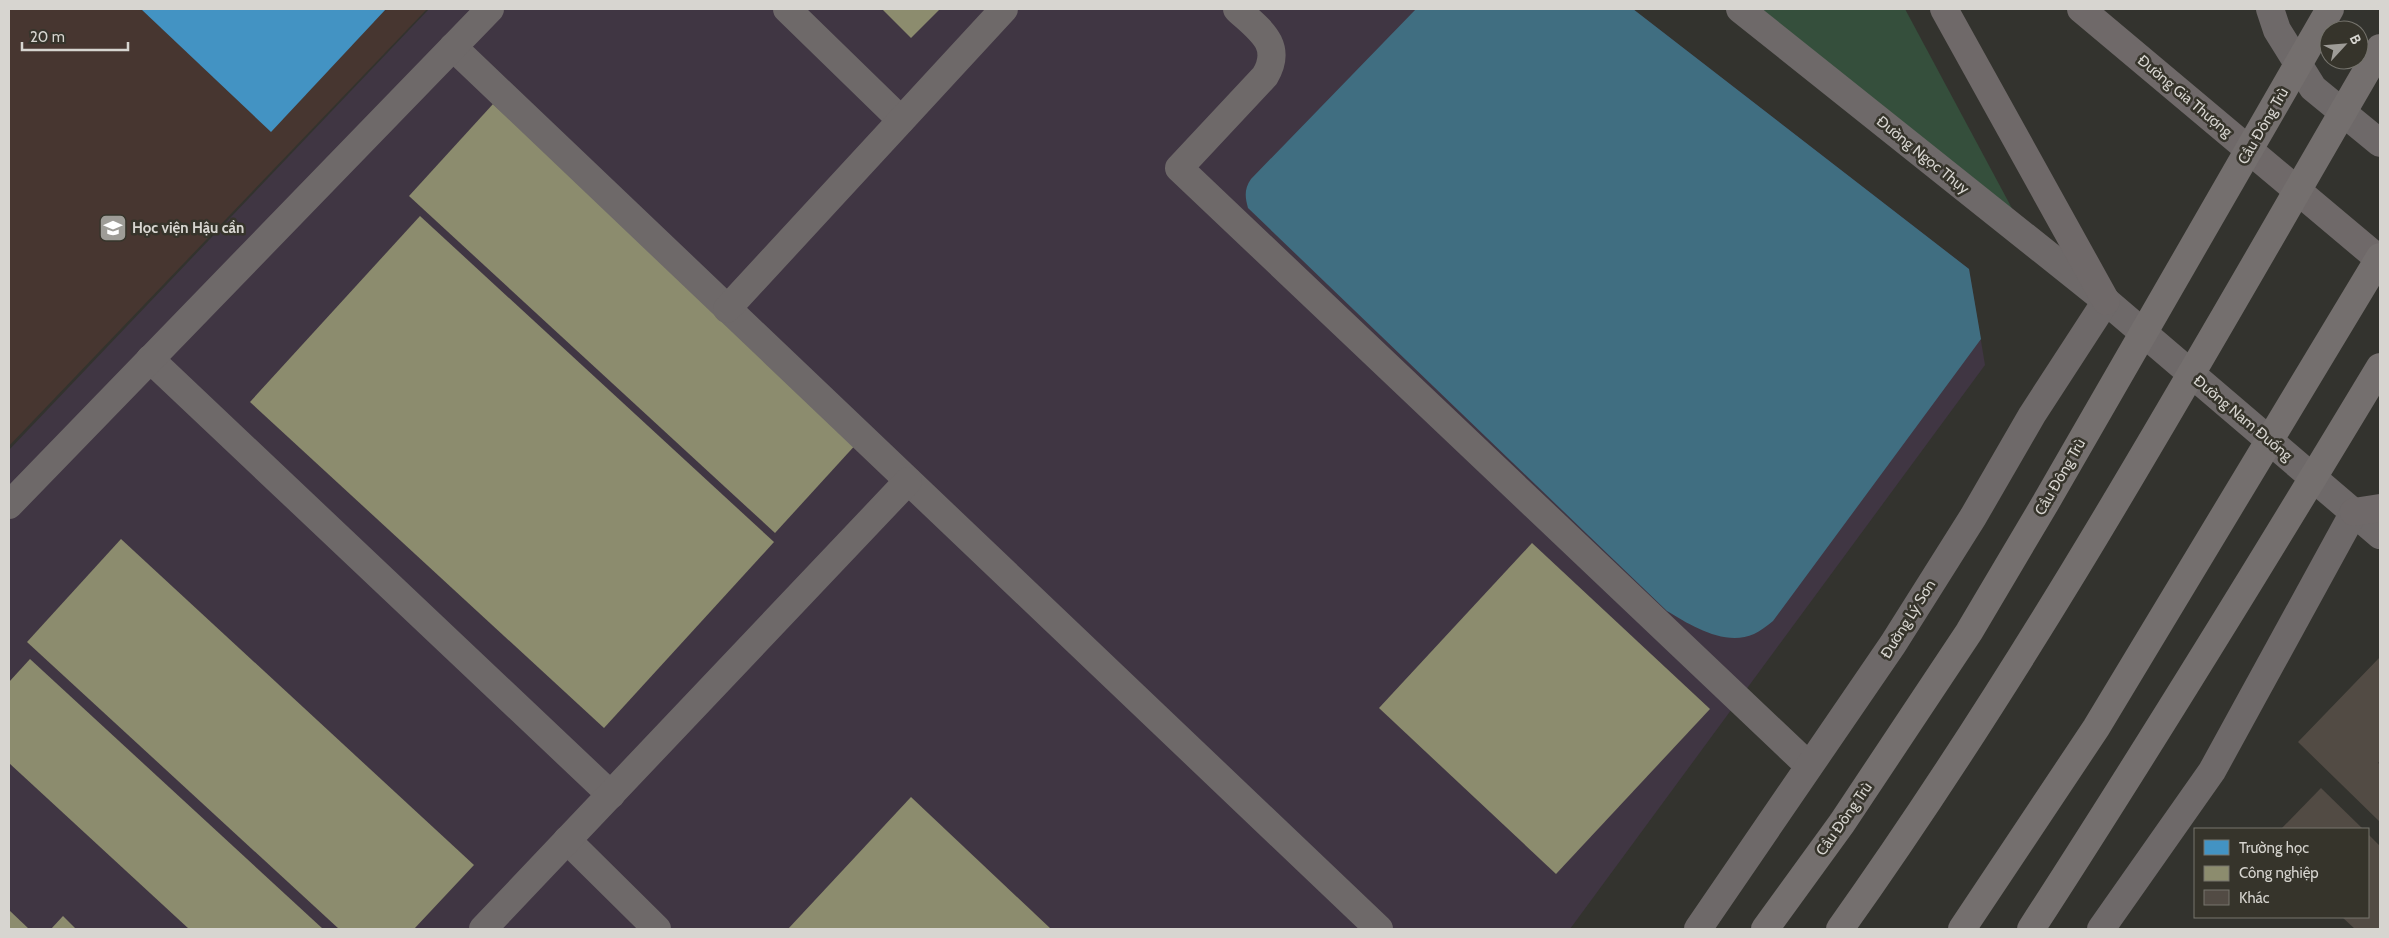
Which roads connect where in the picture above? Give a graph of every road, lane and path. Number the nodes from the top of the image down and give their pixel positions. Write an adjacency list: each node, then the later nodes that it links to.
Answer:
1 (490, 9): 10 (street)
2 (787, 9): 12 (street)
3 (1004, 9): 12 (street)
4 (1236, 9): 24 (street)
5 (1740, 9): 15 (street, Đường Ngọc Thụy)
6 (1944, 9): 15 (main road)
7 (2082, 9): 14 (main road, Đường Gia Thượng)
8 (2270, 9): 13 (street)
9 (2330, 9): 31 (highway, Cầu Đông Trù, bridge)
10 (453, 47): 16 (street); 17 (street)
11 (2380, 48): 32 (highway, bridge)
12 (901, 120): 16 (street)
13 (2380, 143)
14 (2380, 259): 33 (highway, bridge)
15 (2106, 301): 22 (street, Đường Nam Đuống); 24 (street, Đường Lý Sơn)
16 (728, 309): 19 (street)
17 (150, 359): 20 (street); 25 (street)
18 (2380, 367): 34 (highway, bridge)
19 (908, 481): 25 (street); 29 (street)
20 (9, 505)
21 (2380, 508): 22 (main road)
22 (2354, 512): 23 (street, Đường Nam Đuống); 35 (street)
23 (2380, 535)
24 (1809, 766): 30 (street, Đường Lý Sơn)
25 (611, 795): 26 (street)
26 (567, 840): 27 (street); 28 (street)
27 (483, 929)
28 (657, 929)
29 (1379, 929)
30 (1698, 929)
31 (1765, 929)
32 (1840, 929)
33 (1962, 929)
34 (2031, 929)
35 (2102, 929)

